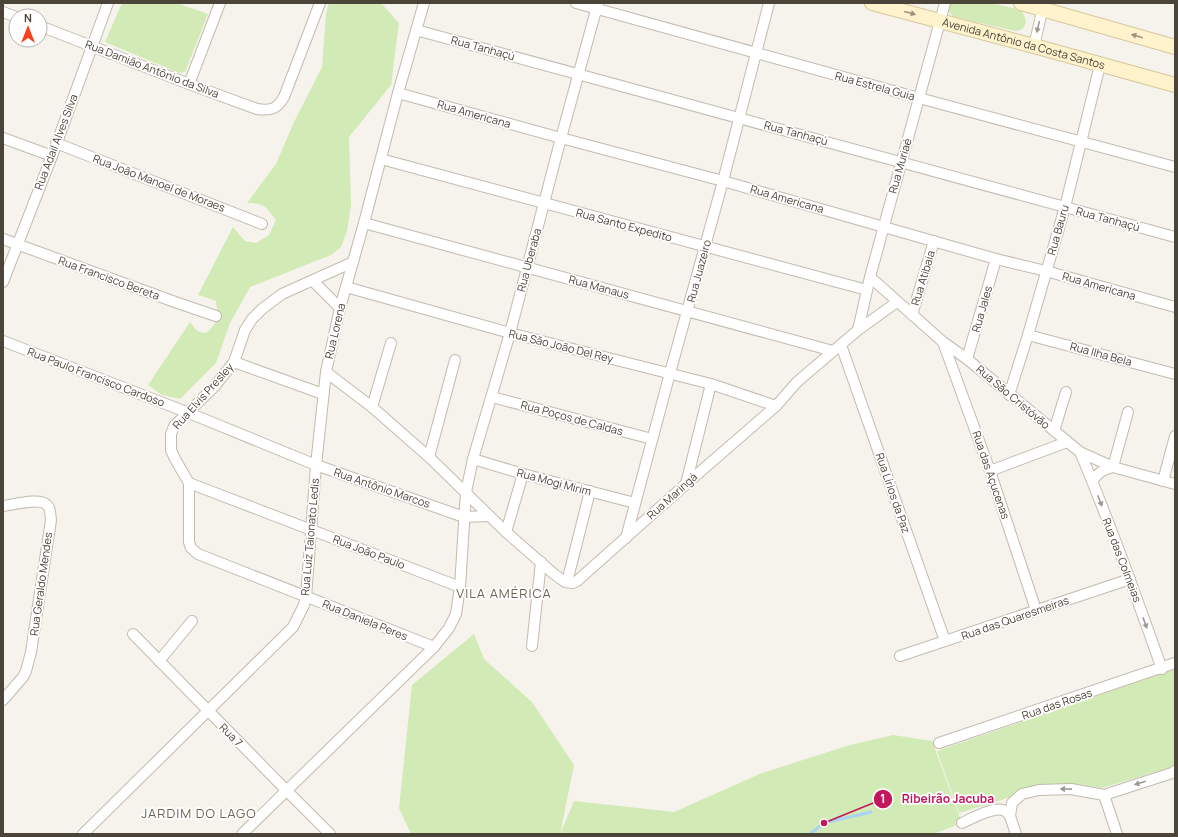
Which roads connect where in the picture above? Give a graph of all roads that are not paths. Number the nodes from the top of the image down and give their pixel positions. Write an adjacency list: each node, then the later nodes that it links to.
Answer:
1 (108, 3): 15 (street, Rua Adail Alves Silva)
2 (220, 3): 21 (street)
3 (320, 3): 21 (street, Rua Damião Antônio da Silva)
4 (424, 3): 14 (street, Rua Lorena)
5 (576, 3): 10 (street, Rua Estrela Guia)
6 (769, 3): 18 (street, Rua Juazeiro)
7 (872, 3): 12 (street, Avenida Antônio da Costa Santos, one-way to 12)
8 (945, 3): 12 (street, Rua Muriaé)
9 (1021, 3): 11 (street)
10 (598, 6): 18 (street, Rua Estrela Guia); 20 (street, Rua Uberaba)
11 (1043, 6): 16 (street, one-way to 16); 17 (street, one-way to 11)
12 (940, 21): 16 (street, Avenida Antônio da Costa Santos); 24 (street, Rua Muriaé)
13 (48, 29): 15 (street, Rua Damião Antônio da Silva)
14 (416, 30): 20 (street, Rua Tanhaçú); 23 (street, Rua Lorena)
15 (92, 46): 21 (street, Rua Damião Antônio da Silva); 29 (street, Rua Adail Alves Silva)
16 (1034, 46): 19 (street, Avenida Antônio da Costa Santos)
17 (1175, 47)
18 (756, 53): 24 (street, Rua Estrela Guia); 25 (street, Rua Juazeiro)
19 (1100, 64): 22 (street, Avenida Antônio da Costa Santos); 28 (street, Rua Bauru)
20 (578, 75): 25 (street, Rua Tanhaçú); 27 (street, Rua Uberaba)
21 (188, 84)
22 (1175, 85)
23 (398, 93): 27 (street, Rua Americana); 31 (street, Rua Lorena)
24 (919, 98): 28 (street, Rua Estrela Guia); 32 (street, Rua Muriaé)
25 (740, 117): 32 (street, Rua Tanhaçú); 34 (street, Rua Juazeiro)
26 (3, 138): 30 (street)
27 (561, 138): 34 (street, Rua Americana); 35 (street, Rua Uberaba)
28 (1080, 142): 33 (street, Rua Estrela Guia); 36 (street, Rua Bauru)
29 (56, 143): 30 (street, Rua Adail Alves Silva); 38 (street, Rua João Manoel de Moraes)
30 (52, 156): 43 (street, Rua Adail Alves Silva)
31 (381, 159): 35 (street, Rua Santo Expedito); 37 (street, Rua Lorena)
32 (902, 162): 36 (street, Rua Tanhaçú); 39 (street, Rua Muriaé)
33 (1175, 167)
34 (723, 181): 39 (street, Rua Americana); 44 (street, Rua Juazeiro)
35 (544, 203): 44 (street, Rua Santo Expedito); 47 (street, Rua Uberaba)
36 (1065, 207): 40 (street, Rua Tanhaçú); 48 (street, Rua Bauru)
37 (364, 223): 46 (street, Rua Lorena); 47 (street, Rua Manaus)
38 (262, 224)
39 (883, 227): 42 (street, Rua Americana); 49 (street, Rua Muriaé)
40 (1175, 237)
41 (3, 239): 43 (street, Rua Francisco Bereta)
42 (934, 241): 45 (street, Rua Americana); 58 (street, Rua Atibaia)
43 (16, 244): 51 (street, Rua Adail Alves Silva); 59 (street, Rua Francisco Bereta)
44 (705, 247): 53 (street, Rua Santo Expedito); 57 (street, Rua Juazeiro)
45 (996, 259): 48 (street, Rua Americana); 67 (street, Rua Jales)
46 (353, 262): 50 (street, Rua Elvis Presley); 52 (street, Rua Lorena)
47 (528, 267): 57 (street, Rua Manaus); 61 (street, Rua Uberaba)
48 (1046, 271): 55 (street, Rua Americana); 62 (street, Rua Bauru)
49 (870, 277): 53 (street, Rua Muriaé); 54 (street, Rua São Cristóvão)
50 (312, 281): 56 (street); 69 (street, Rua Elvis Presley)
51 (3, 282)
52 (346, 287): 56 (street, Rua Lorena); 61 (street, Rua São João Del Rey)
53 (867, 290): 60 (street, Rua Muriaé)
54 (897, 302): 58 (street, Rua São Cristóvão); 60 (street)
55 (1175, 307)
56 (340, 308): 70 (street, Rua Lorena)
57 (688, 311): 66 (street, Rua Manaus); 71 (street, Rua Juazeiro)
58 (912, 315): 64 (street, Rua São Cristóvão)
59 (216, 316)
60 (858, 330): 66 (street)
61 (510, 333): 71 (street, Rua São João Del Rey); 77 (street, Rua Uberaba)
62 (1028, 335): 72 (street, Rua Ilha Bela); 76 (street, Rua Bauru)
63 (3, 342): 81 (street, Rua Paulo Francisco Cardoso)
64 (944, 342): 67 (street, Rua São Cristóvão); 91 (street, Rua das Açucenas)
65 (391, 343): 79 (street)
66 (837, 348): 78 (street); 115 (street, Rua Lírios da Paz)
67 (967, 359): 76 (street, Rua São Cristóvão)
68 (456, 360): 87 (street)
69 (234, 362): 75 (street); 81 (street, Rua Elvis Presley)
70 (326, 372): 75 (street, Rua Luiz Taionato Ledis); 79 (street, Rua Lorena)
71 (670, 373): 73 (street, Rua São João Del Rey); 84 (street, Rua Juazeiro)
72 (1175, 374)
73 (711, 384): 78 (street, Rua São João Del Rey); 96 (street)
74 (1066, 392): 82 (street)
75 (323, 394): 89 (street, Rua Luiz Taionato Ledis)
76 (1009, 395): 82 (street, Rua São Cristóvão)
77 (492, 397): 84 (street, Rua Poços de Caldas); 88 (street, Rua Uberaba)
78 (776, 406): 96 (street, Rua Maringá)
79 (372, 407): 87 (street, Rua Lorena)
80 (1128, 412): 90 (street)
81 (188, 413): 89 (street, Rua Antônio Marcos); 95 (street, Rua Elvis Presley)
82 (1054, 431): 85 (street, Rua São Cristóvão)
83 (1175, 436): 94 (street)
84 (652, 439): 100 (street, Rua Juazeiro)
85 (1067, 442): 86 (street, Rua São Cristóvão); 91 (street)
86 (1080, 452): 90 (street, Rua São Cristóvão); 93 (street, Rua das Colmeias)
87 (429, 457): 99 (street, Rua Lorena)
88 (473, 459): 92 (street, Rua Mogi Mirim); 99 (street, Rua Uberaba)
89 (316, 465): 103 (street, Rua Antônio Marcos); 104 (street, Rua Luiz Taionato Ledis)
90 (1113, 467): 93 (street); 94 (street, Rua São Cristóvão)
91 (990, 471): 112 (street, Rua das Açucenas)
92 (523, 474): 98 (street, Rua Mogi Mirim); 105 (street)
93 (1092, 481): 108 (street, Rua das Colmeias, one-way to 108)
94 (1163, 481): 97 (street, Rua São Cristóvão)
95 (189, 483): 104 (street, Rua João Paulo); 111 (street, Rua Daniela Peres)
96 (686, 484): 106 (street, Rua Maringá)
97 (1175, 484)
98 (590, 491): 100 (street, Rua Mogi Mirim); 109 (street)
99 (466, 492): 102 (street, Rua Lorena); 103 (street, Rua Uberaba)
100 (635, 503): 106 (street, Rua Juazeiro)
101 (3, 506): 122 (street, Rua Geraldo Mendes)
102 (489, 516): 103 (street); 105 (street, Rua Lorena)
103 (464, 517): 110 (street, Rua Uberaba)
104 (311, 529): 110 (street, Rua João Paulo); 111 (street, Rua Luiz Taionato Ledis)
105 (506, 532): 107 (street, Rua Lorena)
106 (626, 538): 109 (street, Rua Maringá)
107 (541, 562): 109 (street, Rua Lorena); 116 (street)
108 (1130, 579): 112 (street, Rua das Quaresmeiras); 121 (street, Rua das Colmeias, one-way to 121)
109 (567, 582)
110 (460, 587): 117 (street, Rua Uberaba)
111 (306, 597): 117 (street, Rua Daniela Peres); 123 (street, Rua Luiz Taionato Ledis)
112 (1036, 610): 115 (street, Rua das Quaresmeiras)
113 (192, 621): 119 (street)
114 (132, 634): 119 (street, Rua 7)
115 (945, 641): 118 (street, Rua das Quaresmeiras)
116 (532, 646)
117 (434, 647): 126 (street)
118 (900, 656)
119 (159, 661): 123 (street, Rua 7)
120 (1175, 663): 121 (street, Rua das Rosas)
121 (1162, 669): 124 (street, Rua das Rosas)
122 (3, 700)
123 (208, 711): 126 (street, Rua 7); 130 (street, Rua Luiz Taionato Ledis)
124 (939, 743)
125 (1175, 772): 127 (street, one-way to 127)
126 (286, 790): 131 (street); 132 (street, Rua 7)
127 (1104, 794): 128 (street, one-way to 128); 134 (street)
128 (1010, 816): 129 (street); 133 (street)
129 (962, 823)
130 (83, 834)
131 (242, 834)
132 (330, 834)
133 (1016, 834)
134 (1117, 834)

